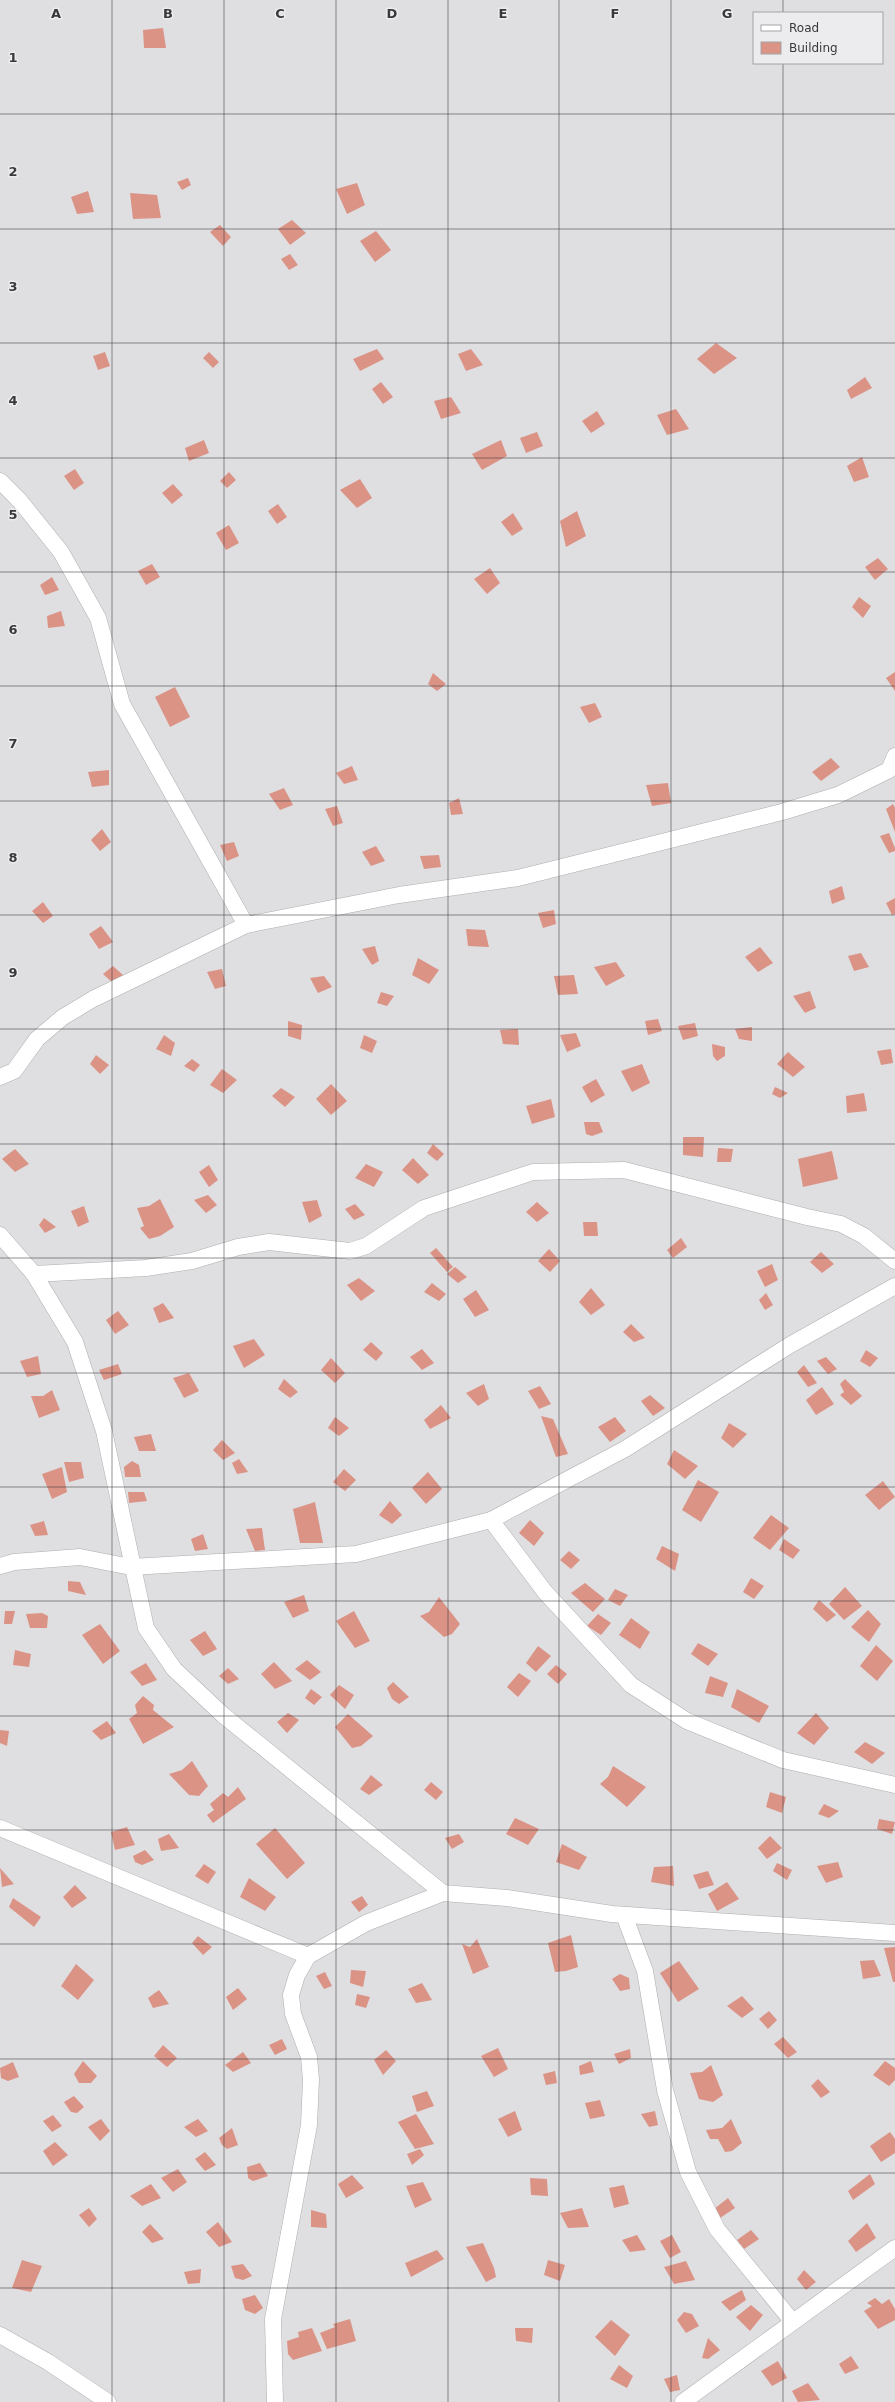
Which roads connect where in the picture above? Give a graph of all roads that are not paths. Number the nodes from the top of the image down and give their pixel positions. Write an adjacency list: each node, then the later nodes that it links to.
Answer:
1 (0, 481): 3 (street)
2 (893, 766): 3 (street)
3 (246, 926): 4 (street)
4 (0, 1078)
5 (0, 1235): 7 (street)
6 (895, 1261): 7 (street)
7 (34, 1274): 11 (street)
8 (895, 1286): 9 (street)
9 (491, 1520): 11 (street); 12 (street)
10 (0, 1566): 11 (street)
11 (131, 1567): 14 (street)
12 (895, 1785)
13 (0, 1828): 17 (street)
14 (443, 1893): 15 (street); 17 (street)
15 (624, 1915): 16 (street); 19 (street)
16 (895, 1933)
17 (308, 1956): 22 (street)
18 (895, 2248): 19 (street)
19 (792, 2321): 23 (street)
20 (0, 2335): 21 (street)
21 (108, 2402)
22 (275, 2402)
23 (683, 2402)

